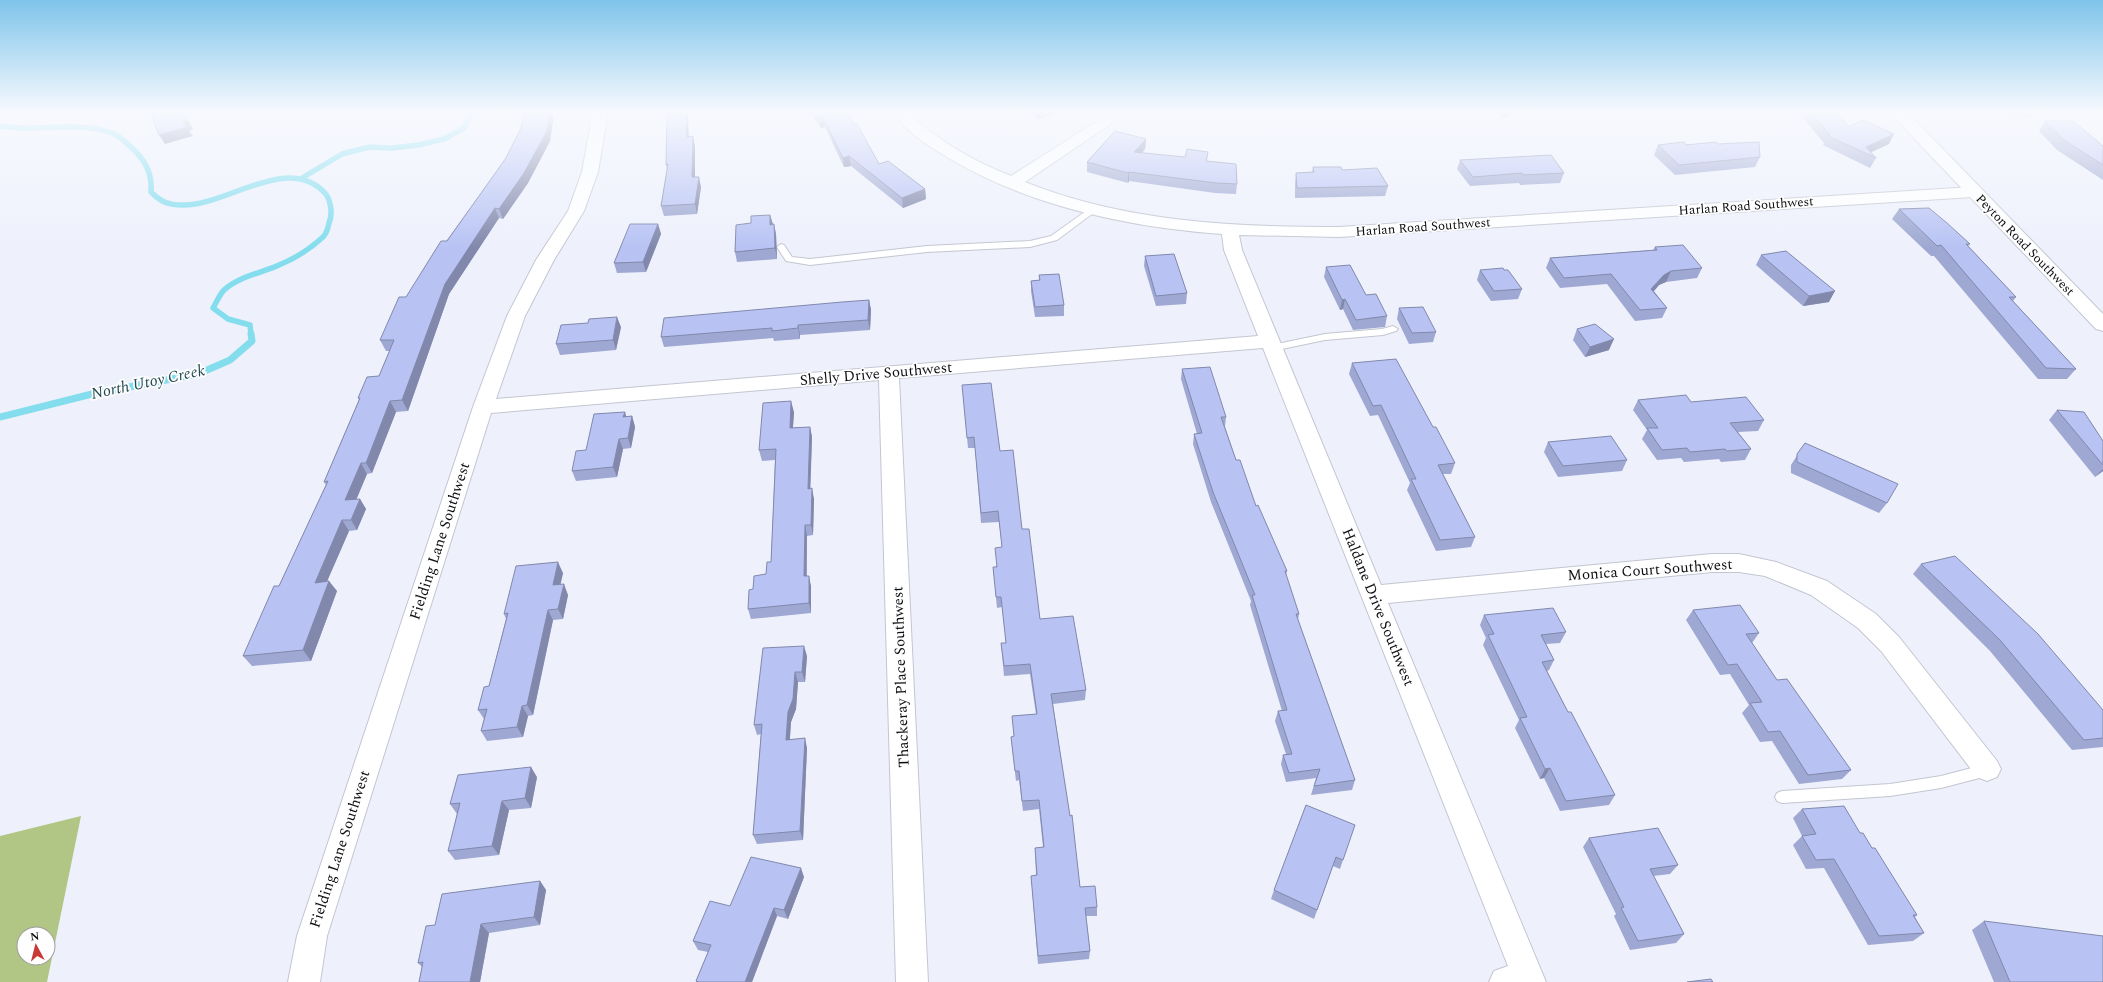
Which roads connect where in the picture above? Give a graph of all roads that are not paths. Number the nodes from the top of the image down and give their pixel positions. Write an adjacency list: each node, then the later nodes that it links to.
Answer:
1 (593, 157): 14 (street, Fielding Lane Southwest)
2 (958, 157): 5 (street, Harlan Road Southwest)
3 (1052, 157): 5 (street)
4 (1941, 157): 6 (street, Peyton Road Southwest)
5 (1012, 183): 7 (street, Harlan Road Southwest)
6 (1974, 192): 8 (street, Harlan Road Southwest); 10 (street, Peyton Road Southwest)
7 (1094, 209): 8 (street, Harlan Road Southwest); 9 (lane)
8 (1230, 231): 12 (street, Haldane Drive Southwest)
9 (781, 247)
10 (2103, 325)
11 (1393, 329): 12 (lane)
12 (1271, 344): 13 (street, Shelly Drive Southwest); 15 (street, Haldane Drive Southwest)
13 (889, 373): 14 (street, Shelly Drive Southwest); 20 (street, Thackeray Place Southwest)
14 (483, 407): 19 (street, Fielding Lane Southwest)
15 (1373, 596): 16 (street, Monica Court Southwest); 18 (street, Haldane Drive Southwest)
16 (1988, 769): 17 (lane)
17 (1782, 797)
18 (1521, 981)
19 (304, 982)
20 (912, 982)

